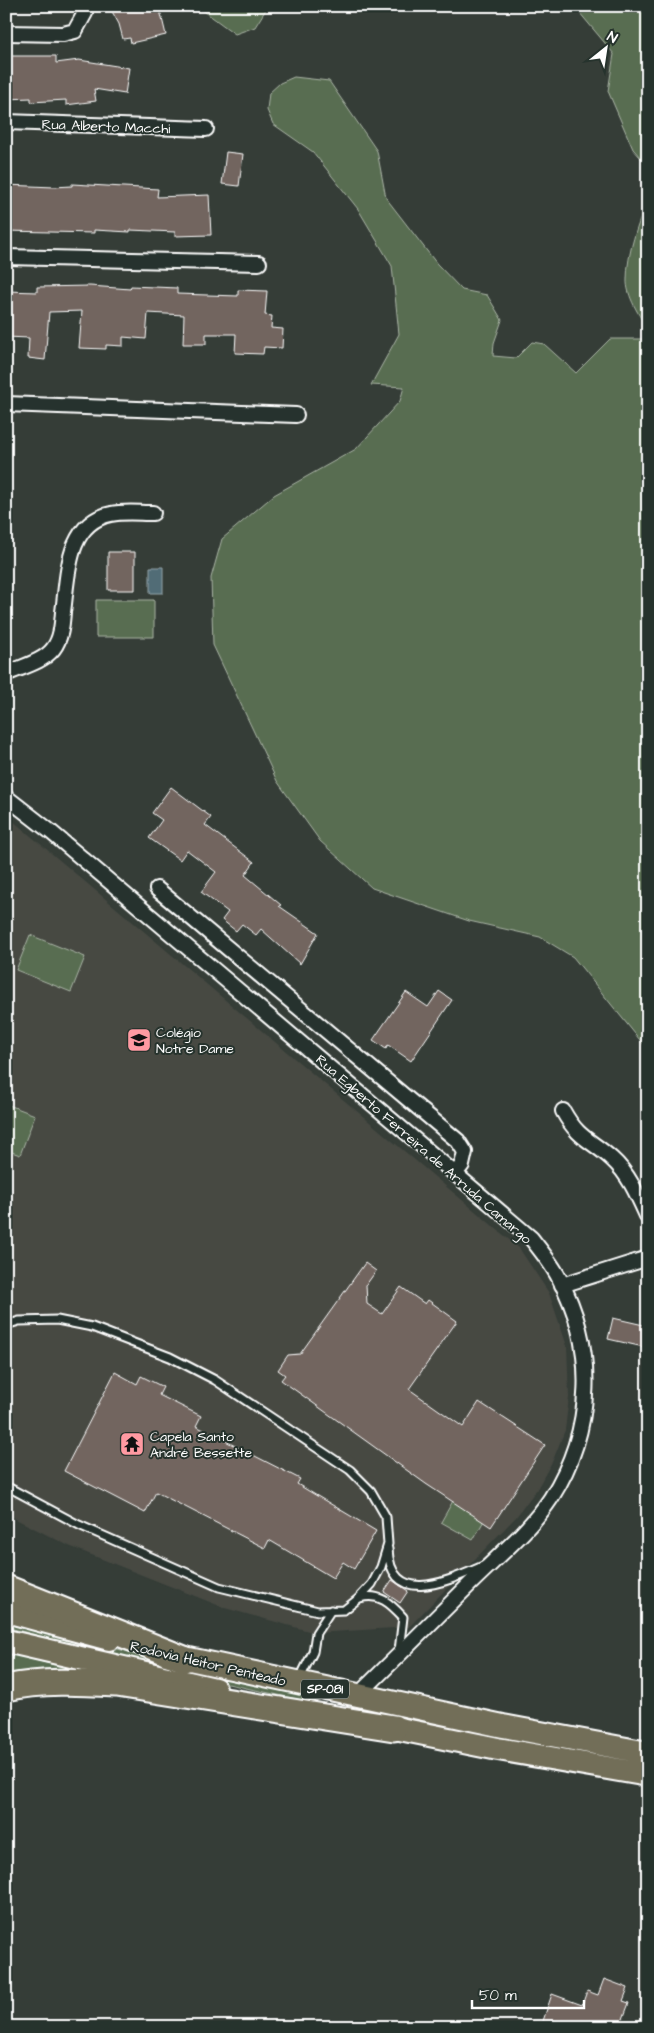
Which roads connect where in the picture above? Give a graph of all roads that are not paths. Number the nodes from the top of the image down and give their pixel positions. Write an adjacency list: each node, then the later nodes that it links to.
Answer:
1 (84, 6): 2 (street)
2 (6, 33)
3 (6, 122): 4 (street, Rua Alberto Macchi)
4 (206, 129)
5 (6, 258): 6 (street)
6 (259, 263)
7 (6, 404): 8 (street)
8 (296, 414)
9 (153, 513): 10 (street)
10 (6, 674)
11 (6, 797): 14 (street, Rua Egberto Ferreira de Arruda Camargo)
12 (156, 888): 14 (street)
13 (563, 1111): 15 (street)
14 (455, 1174): 17 (street, Rua Egberto Ferreira de Arruda Camargo)
15 (648, 1218)
16 (648, 1258): 17 (street)
17 (562, 1285): 21 (street, Rua Egberto Ferreira de Arruda Camargo)
18 (6, 1325): 20 (lane)
19 (6, 1486): 24 (lane)
20 (388, 1544): 21 (lane); 23 (lane)
21 (493, 1562): 27 (street, Rua Egberto Ferreira de Arruda Camargo)
22 (6, 1588): 28 (highway)
23 (358, 1599): 24 (lane); 27 (lane)
24 (331, 1610): 29 (lane)
25 (6, 1611): 28 (main road, Rodovia Heitor Penteado / SP-081)
26 (6, 1641): 32 (main road, Rodovia Heitor Penteado / SP-081)
27 (397, 1658): 31 (street, Rua Egberto Ferreira de Arruda Camargo)
28 (184, 1659): 29 (main road, Rodovia Heitor Penteado / SP-081)
29 (297, 1683): 31 (main road, Rodovia Heitor Penteado / SP-081)
30 (6, 1688): 32 (highway)
31 (357, 1696): 33 (main road, Rodovia Heitor Penteado / SP-081)
32 (394, 1728): 34 (main road, Rodovia Heitor Penteado / SP-081)
33 (648, 1753)
34 (648, 1774)

